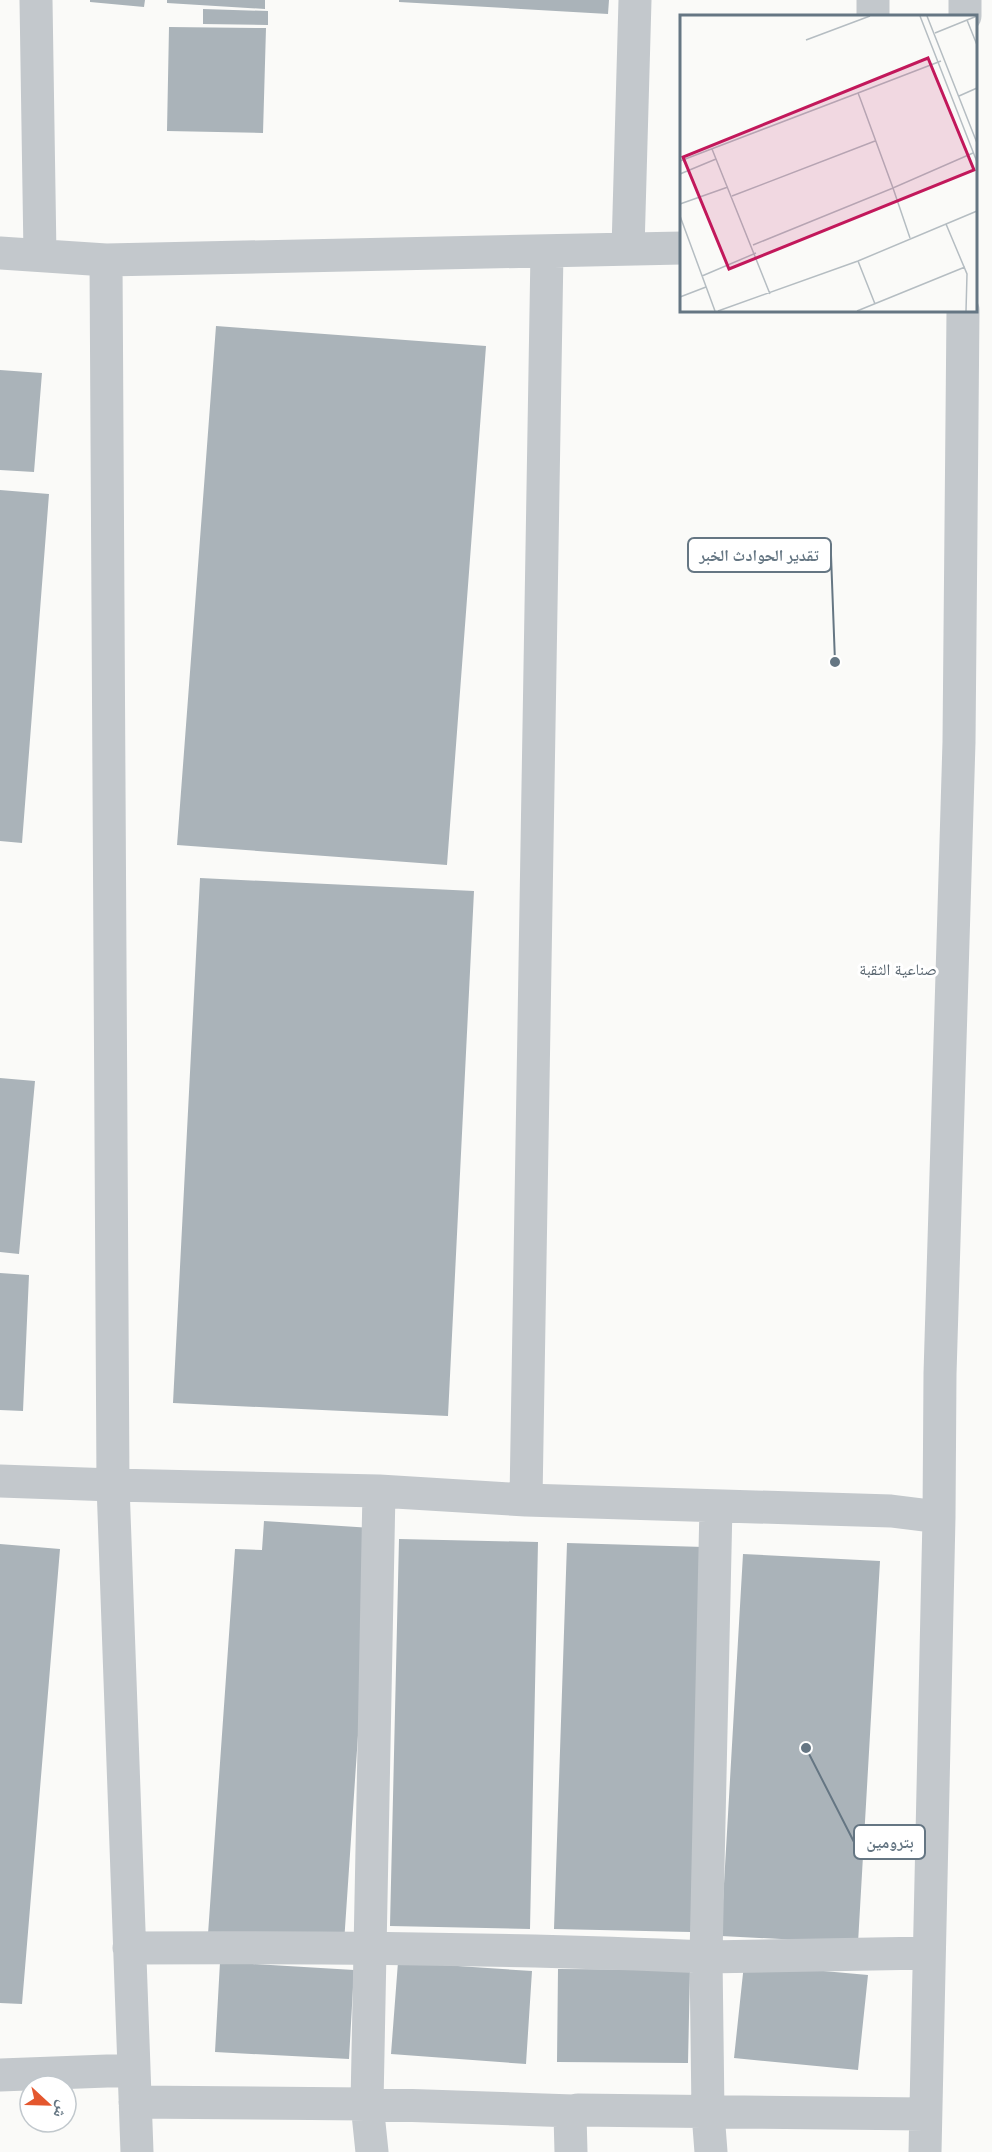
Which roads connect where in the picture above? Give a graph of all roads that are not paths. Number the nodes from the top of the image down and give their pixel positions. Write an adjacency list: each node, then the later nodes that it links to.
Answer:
1 (36, 0): 7 (street)
2 (635, 0): 4 (street)
3 (680, 248): 4 (street)
4 (628, 249): 5 (street)
5 (547, 251): 8 (street); 13 (street)
6 (0, 253): 7 (street)
7 (40, 255): 8 (street)
8 (106, 260): 11 (street)
9 (963, 312): 15 (street)
10 (0, 1480): 11 (street)
11 (113, 1485): 12 (street); 17 (street)
12 (379, 1491): 13 (street); 16 (street)
13 (526, 1500): 14 (street)
14 (716, 1506): 15 (street); 19 (street)
15 (939, 1517): 18 (street)
16 (371, 1947): 17 (street); 19 (street); 23 (street)
17 (129, 1948): 20 (street)
18 (928, 1953): 19 (street); 26 (street)
19 (706, 1957): 25 (street)
20 (134, 2070): 21 (street); 22 (street)
21 (0, 2075)
22 (135, 2102): 23 (street); 27 (street)
23 (367, 2104): 24 (street); 28 (street)
24 (573, 2111): 25 (street); 29 (street)
25 (708, 2113): 26 (street); 30 (street)
26 (924, 2114): 31 (street)
27 (137, 2152)
28 (372, 2152)
29 (571, 2152)
30 (711, 2152)
31 (925, 2152)

